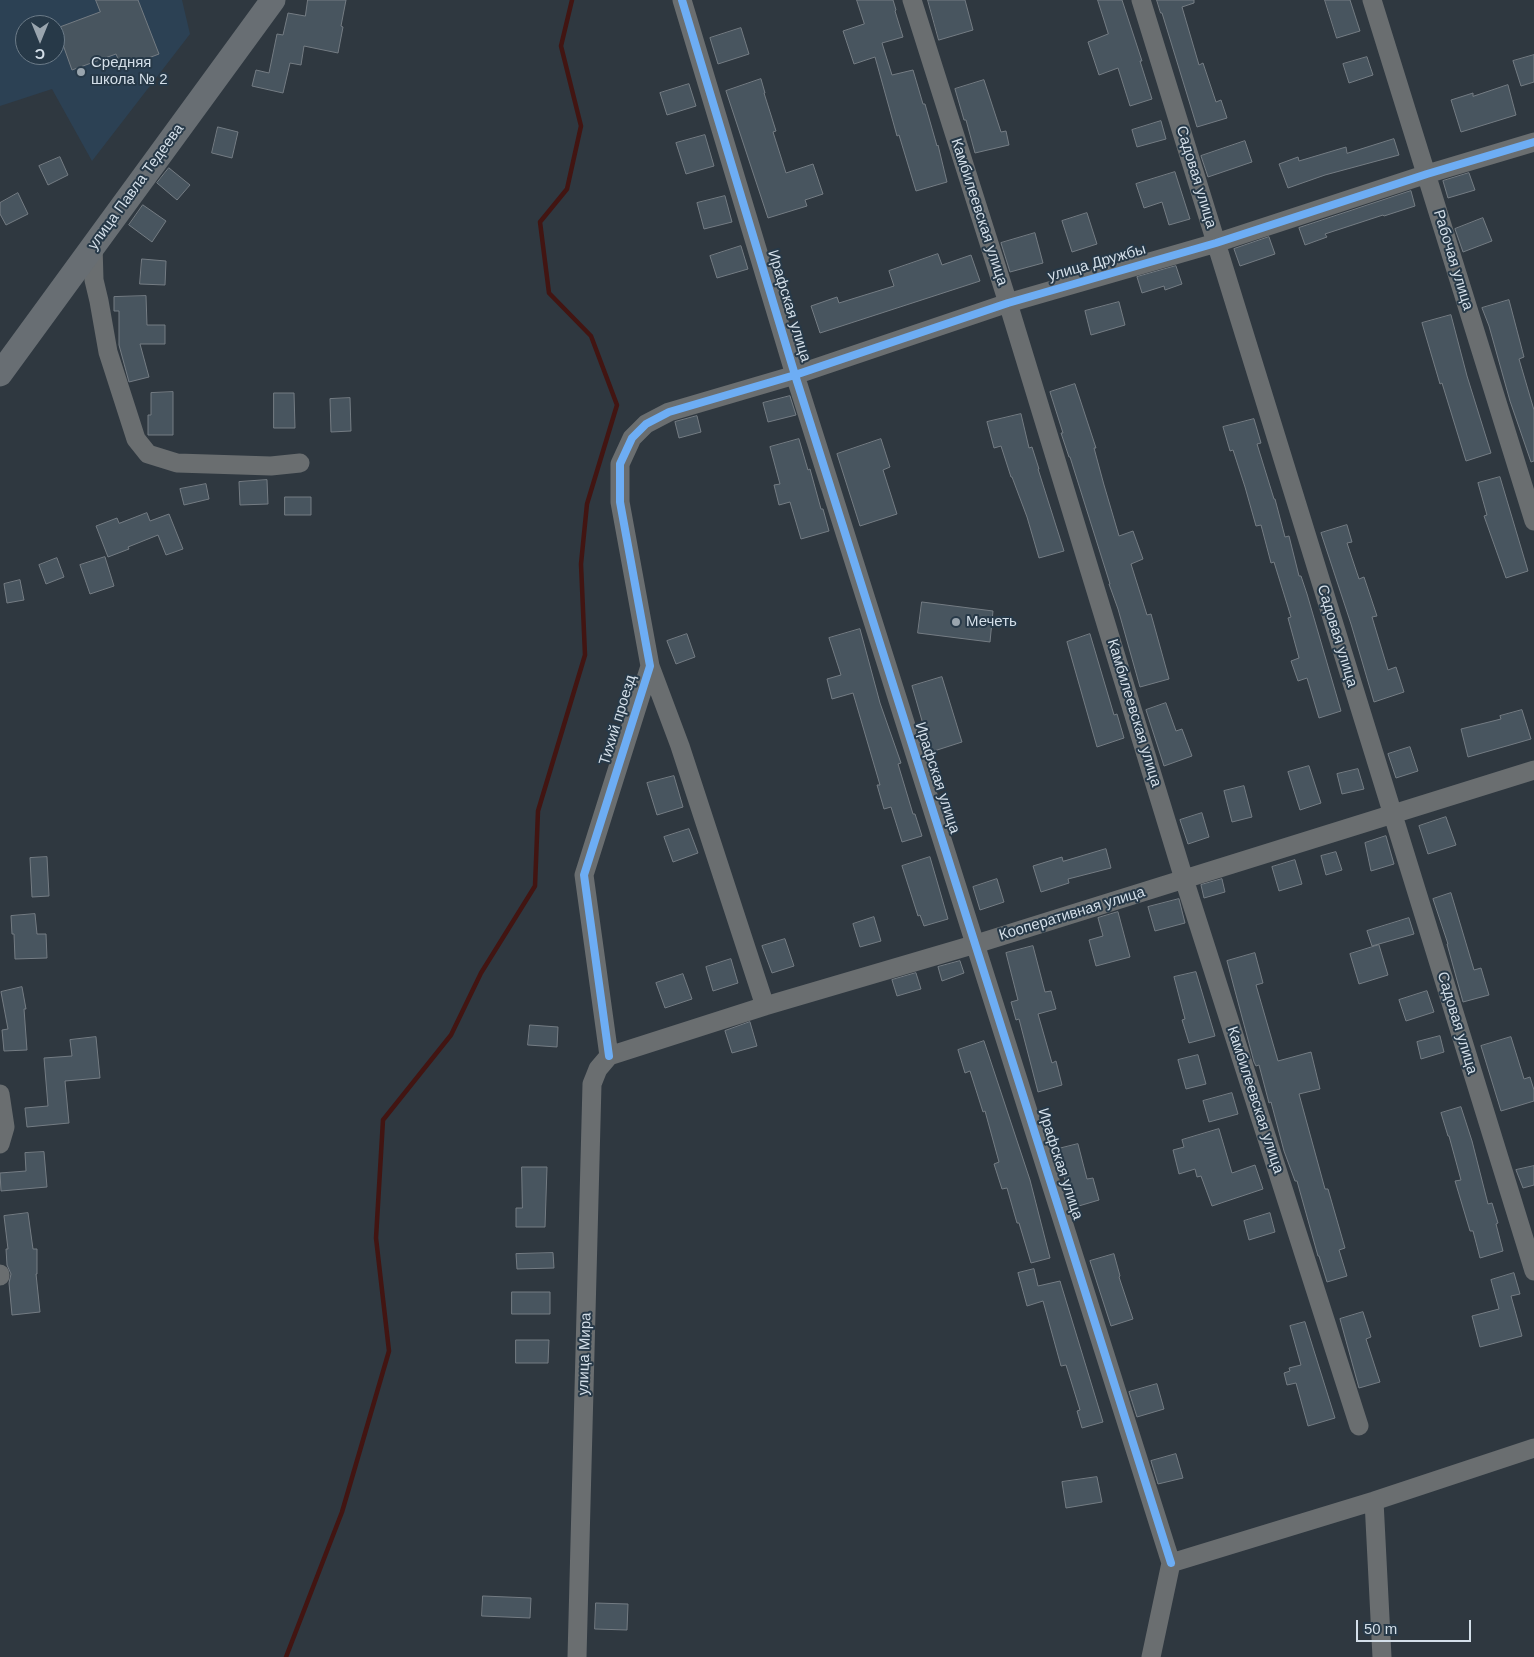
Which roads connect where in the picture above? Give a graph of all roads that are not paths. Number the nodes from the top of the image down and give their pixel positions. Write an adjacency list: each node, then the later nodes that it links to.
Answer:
1 (273, 0): 9 (main road, улица Павла Тедеева)
2 (682, 0): 12 (street, Ирафская улица)
3 (912, 0): 10 (street, Камбилеевская улица)
4 (1141, 0): 8 (street, Садовая улица)
5 (1372, 0): 7 (street, Рабочая улица)
6 (1534, 142): 7 (street, улица Дружбы)
7 (1427, 174): 8 (street, улица Дружбы); 15 (street, Рабочая улица)
8 (1216, 243): 10 (street, улица Дружбы); 18 (street, Садовая улица)
9 (94, 245): 11 (main road, улица Павла Тедеева); 14 (street)
10 (1008, 304): 12 (street, улица Дружбы); 19 (street, Камбилеевская улица)
11 (0, 374)
12 (795, 375): 13 (street, улица Дружбы); 20 (street, Ирафская улица)
13 (669, 412): 16 (street, Тихий проезд)
14 (300, 463)
15 (1534, 521)
16 (650, 666): 21 (street); 22 (street, Тихий проезд)
17 (1534, 770): 18 (street, Кооперативная улица)
18 (1392, 815): 19 (street, Кооперативная улица); 25 (street, Садовая улица)
19 (1184, 879): 20 (street, Кооперативная улица); 26 (street, Камбилеевская улица)
20 (976, 944): 21 (street, Кооперативная улица); 29 (street, Ирафская улица)
21 (765, 1006): 22 (street, Кооперативная улица)
22 (609, 1056): 30 (street, улица Мира)
23 (0, 1094): 24 (street)
24 (0, 1144)
25 (1534, 1271)
26 (1358, 1426)
27 (1534, 1448): 28 (street)
28 (1374, 1501): 29 (street); 32 (street)
29 (1171, 1563): 31 (street)
30 (577, 1657)
31 (1151, 1657)
32 (1382, 1657)

